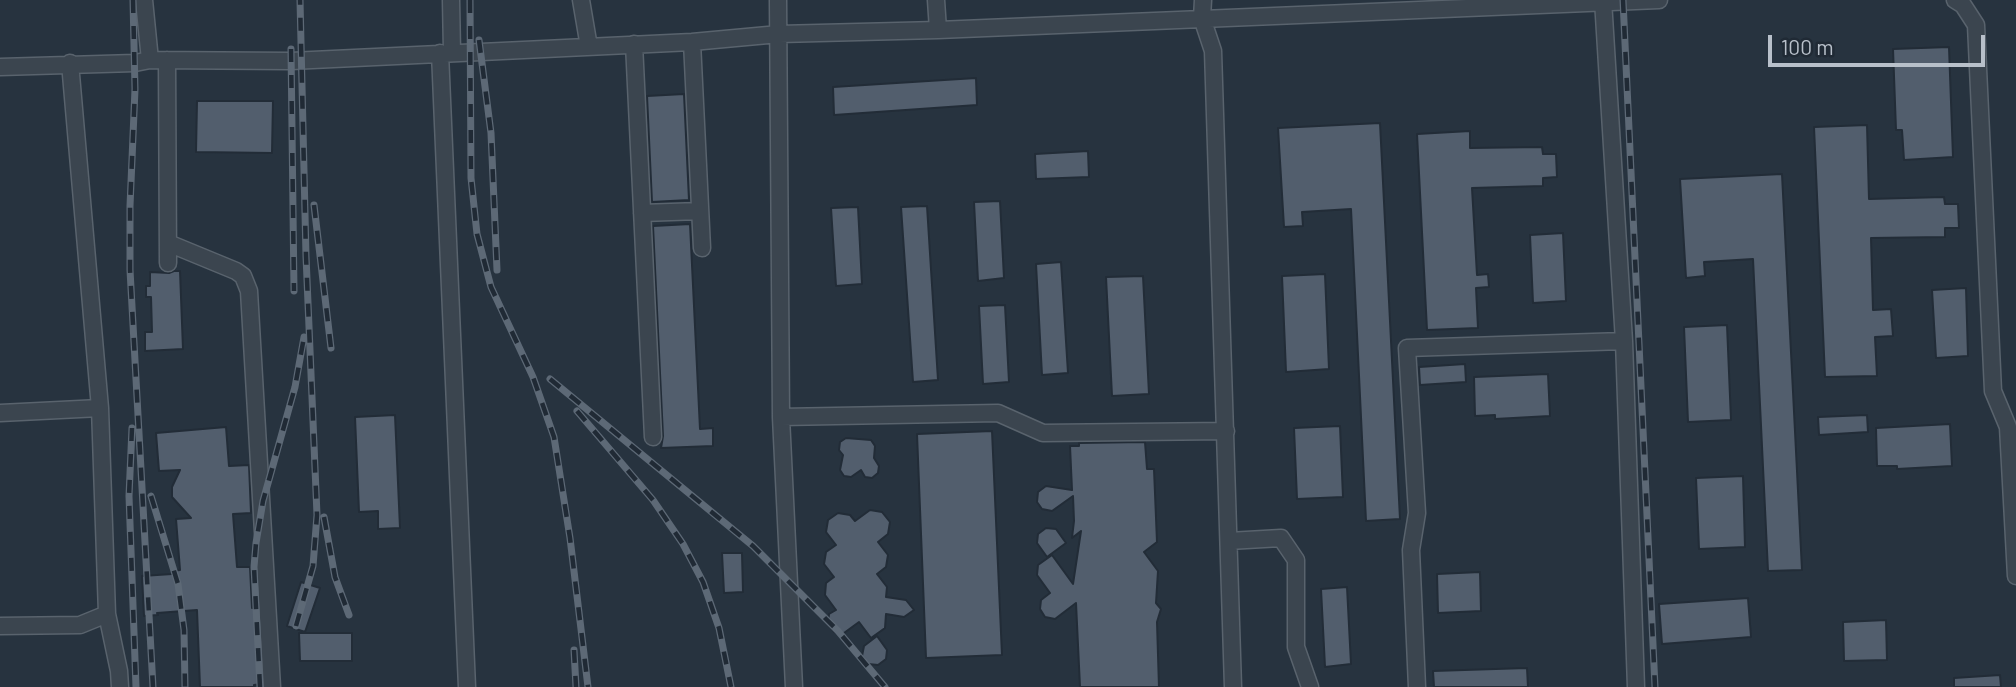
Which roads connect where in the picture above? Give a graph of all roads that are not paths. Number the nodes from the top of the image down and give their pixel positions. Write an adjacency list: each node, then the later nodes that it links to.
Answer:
1 (144, 0): 17 (lane)
2 (451, 0): 16 (lane)
3 (582, 0): 15 (lane)
4 (778, 0): 12 (lane)
5 (936, 0): 11 (lane)
6 (1203, 0): 10 (lane)
7 (1658, 0): 9 (lane)
8 (1955, 0): 32 (lane)
9 (1603, 1): 10 (lane); 25 (lane)
10 (1202, 18): 11 (lane); 29 (lane)
11 (938, 30): 12 (lane)
12 (779, 34): 13 (lane); 28 (lane)
13 (692, 42): 14 (lane); 20 (lane)
14 (634, 44): 15 (lane); 21 (lane)
15 (589, 47): 16 (lane)
16 (446, 52): 17 (lane); 37 (lane)
17 (159, 60): 18 (lane); 22 (lane)
18 (70, 63): 19 (lane); 26 (lane)
19 (0, 67)
20 (700, 211): 21 (lane); 23 (lane)
21 (642, 213): 30 (lane)
22 (168, 243): 24 (lane); 36 (lane)
23 (702, 248)
24 (168, 263)
25 (1624, 341): 41 (lane); 42 (lane)
26 (100, 408): 27 (lane); 33 (lane)
27 (0, 412)
28 (781, 417): 29 (lane); 38 (lane)
29 (1226, 431): 31 (lane)
30 (653, 437)
31 (1229, 541): 39 (lane); 40 (lane)
32 (2016, 576)
33 (107, 614): 34 (lane); 35 (lane)
34 (0, 626)
35 (120, 687)
36 (272, 687)
37 (467, 687)
38 (794, 687)
39 (1233, 687)
40 (1310, 687)
41 (1417, 687)
42 (1636, 687)

